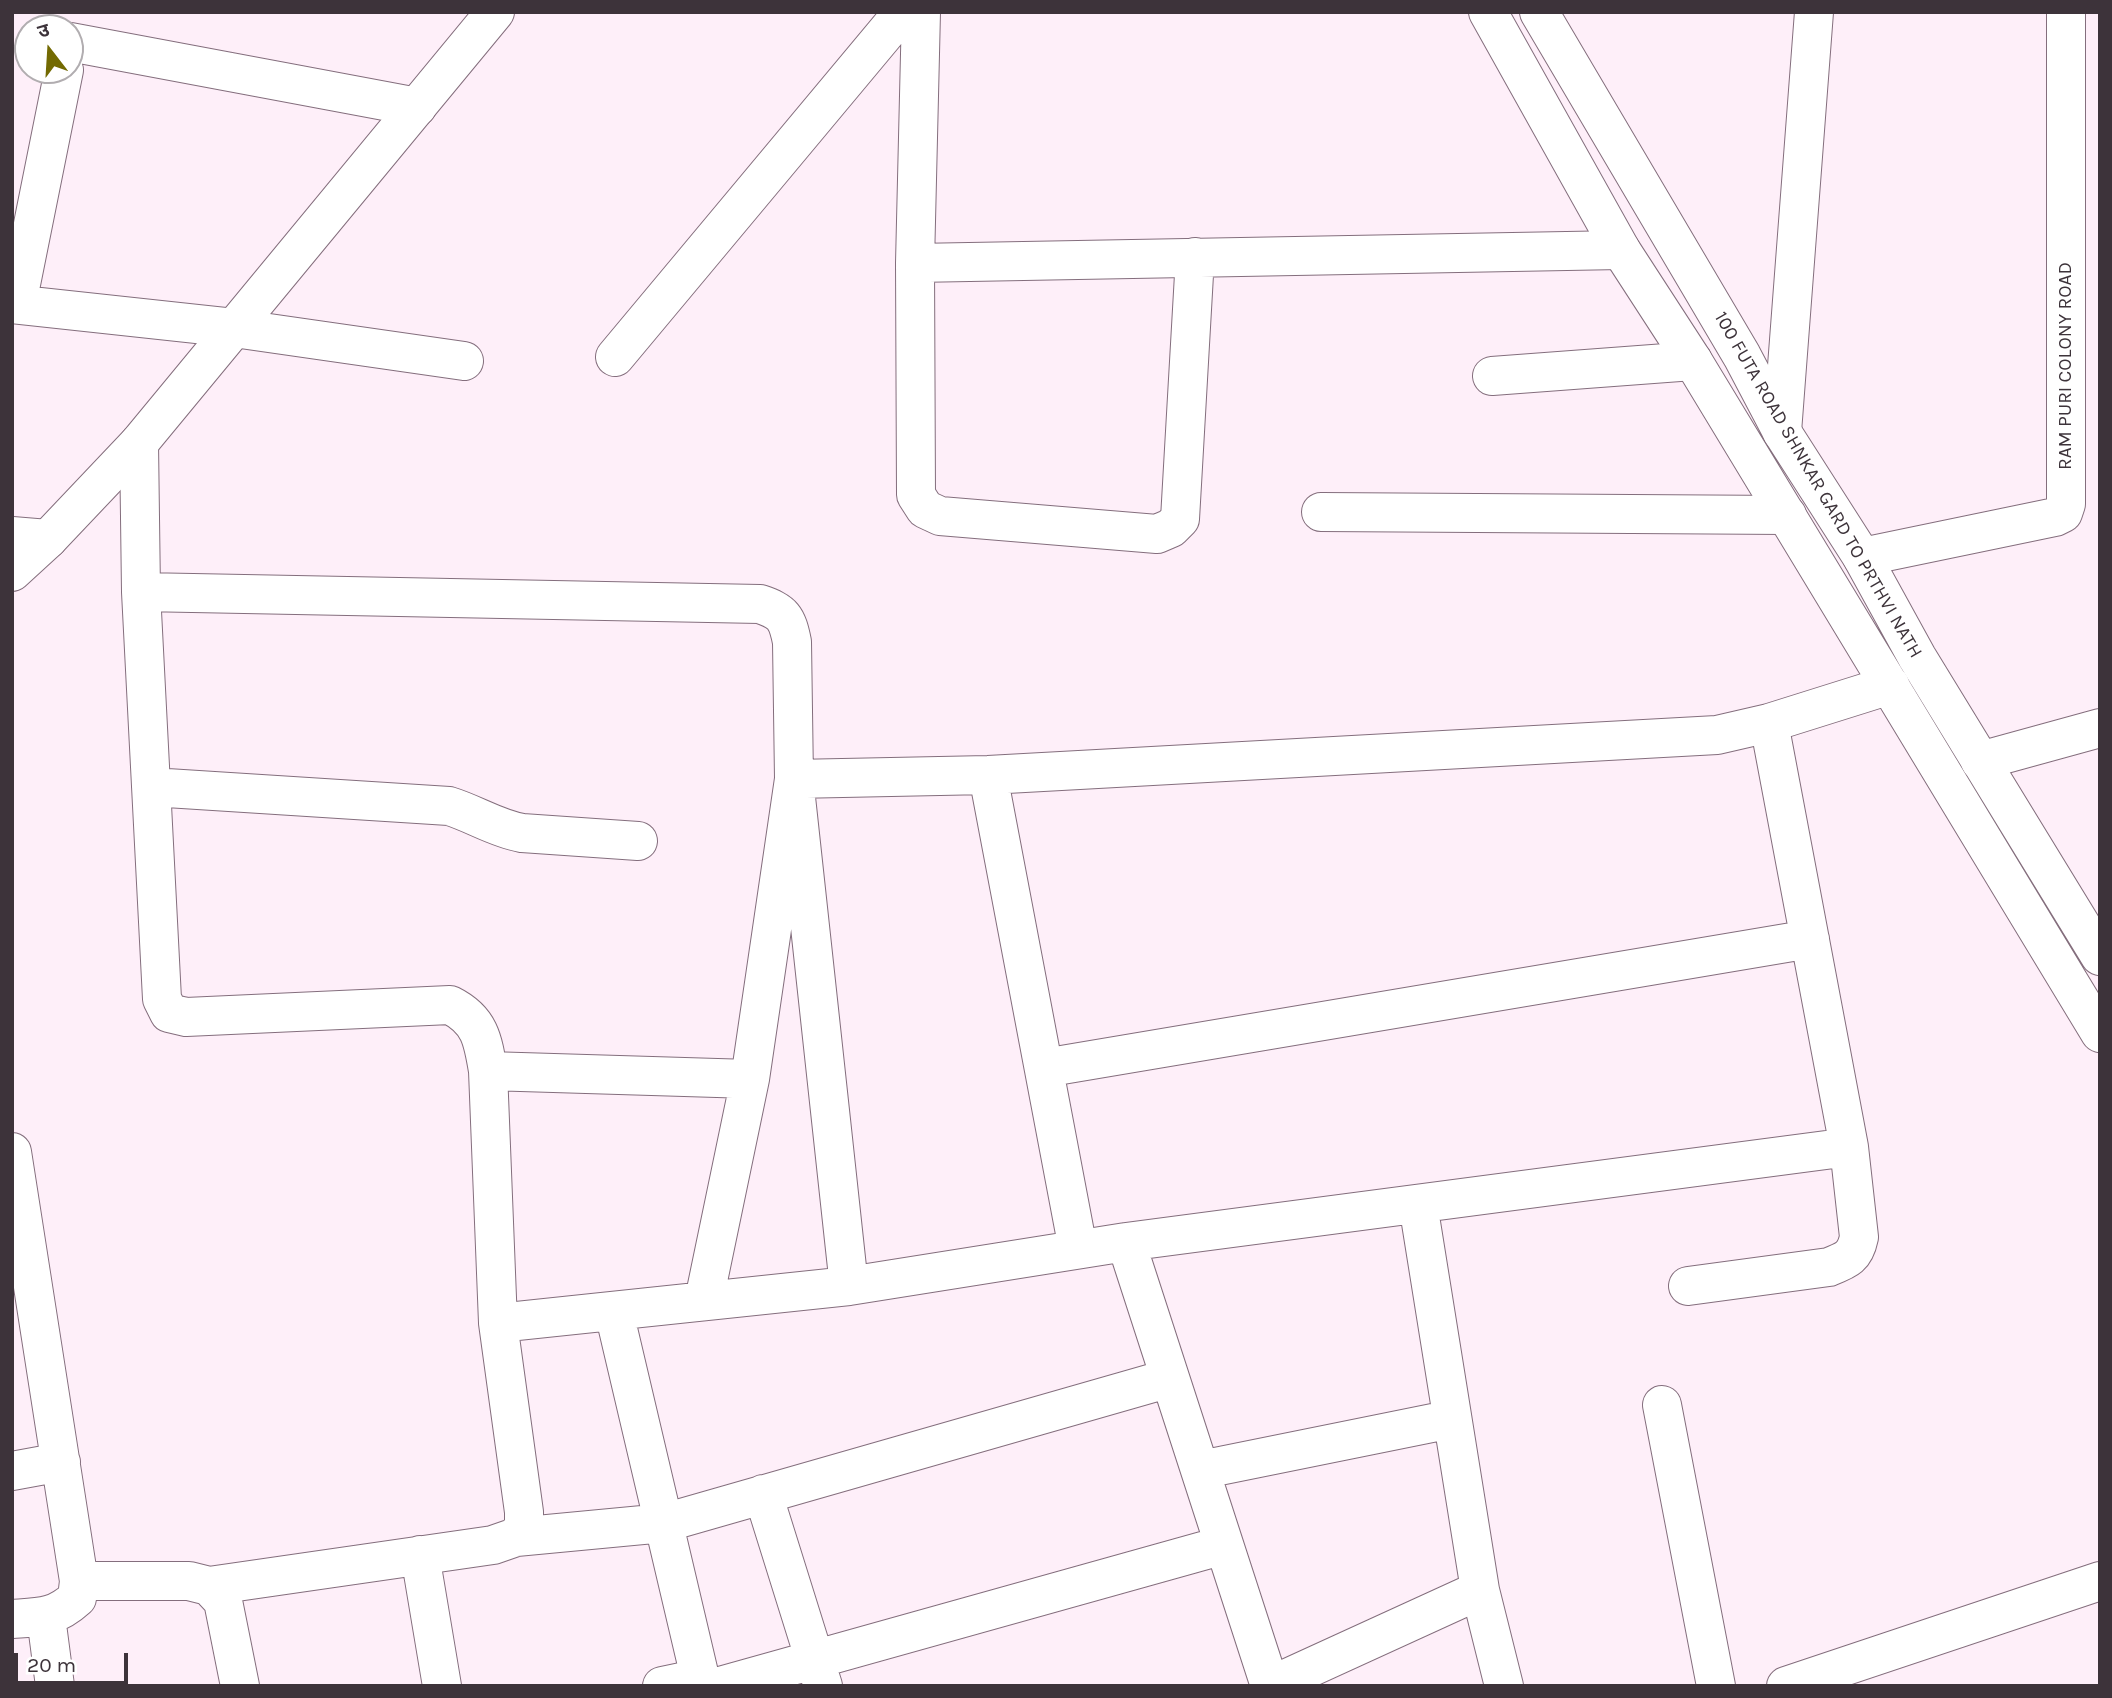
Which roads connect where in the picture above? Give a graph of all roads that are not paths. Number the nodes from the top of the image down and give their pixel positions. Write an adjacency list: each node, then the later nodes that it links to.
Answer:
1 (495, 12): 10 (street)
2 (903, 12): 16 (street)
3 (921, 12): 13 (street)
4 (1488, 12): 11 (street)
5 (1539, 12): 20 (street, 100 FUTA ROAD SHNKAR GARD TO PRTHVI NATH)
6 (1814, 12): 20 (street)
7 (2066, 12): 25 (street, RAM PURI COLONY ROAD)
8 (84, 43): 10 (street)
9 (61, 84): 14 (street)
10 (417, 107): 15 (street)
11 (1621, 250): 12 (street); 18 (street)
12 (1195, 257): 13 (street); 13 (street)
13 (915, 264)
14 (15, 304): 15 (street)
15 (234, 328): 17 (street); 21 (street)
16 (615, 357)
17 (464, 361)
18 (1693, 361): 19 (street); 23 (street)
19 (1492, 376)
20 (1782, 432): 25 (street, 100 FUTA ROAD SHNKAR GARD TO PRTHVI NATH)
21 (139, 443): 24 (street); 27 (street)
22 (1321, 512): 23 (street)
23 (1787, 515): 28 (street)
24 (30, 537): 26 (street)
25 (1862, 557): 31 (street, 100 FUTA ROAD SHNKAR GARD TO PRTHVI NATH)
26 (12, 572)
27 (141, 592): 33 (street); 34 (street)
28 (1890, 685): 29 (street); 38 (street)
29 (1769, 723): 32 (street); 36 (street)
30 (2100, 728): 31 (street)
31 (1980, 761): 37 (street, 100 FUTA ROAD SHNKAR GARD TO PRTHVI NATH)
32 (988, 775): 33 (street); 39 (street)
33 (794, 779): 41 (street); 47 (street)
34 (151, 787): 35 (street); 40 (street)
35 (638, 841)
36 (1810, 939): 39 (street); 42 (street)
37 (2100, 956)
38 (2100, 1033)
39 (1044, 1068): 46 (street)
40 (488, 1071): 41 (street); 51 (street)
41 (750, 1079): 49 (street)
42 (1849, 1147): 44 (street); 48 (street)
43 (12, 1152): 55 (street)
44 (1418, 1204): 45 (street); 54 (street)
45 (1126, 1242): 46 (street); 52 (street)
46 (1078, 1249): 47 (street)
47 (849, 1286): 49 (street)
48 (1688, 1286)
49 (704, 1300): 50 (street)
50 (614, 1312): 51 (street); 59 (street)
51 (498, 1323): 60 (street)
52 (1170, 1378): 56 (street); 58 (street)
53 (1662, 1405): 76 (street)
54 (1452, 1419): 56 (street); 66 (street)
55 (61, 1462): 57 (street); 63 (street)
56 (1200, 1470): 61 (street)
57 (12, 1471)
58 (763, 1494): 59 (street); 68 (street)
59 (664, 1523): 60 (street); 69 (street)
60 (516, 1537): 62 (street)
61 (1224, 1545): 68 (street); 74 (street)
62 (420, 1555): 65 (street); 72 (street)
63 (79, 1581): 65 (street); 67 (street)
64 (2100, 1581): 77 (street)
65 (209, 1586): 71 (street)
66 (1480, 1590): 74 (street); 75 (street)
67 (29, 1618): 70 (street)
68 (818, 1673): 69 (street)
69 (707, 1683): 73 (street)
70 (55, 1686)
71 (240, 1686)
72 (442, 1686)
73 (662, 1686)
74 (1270, 1686)
75 (1504, 1686)
76 (1716, 1686)
77 (1786, 1686)

